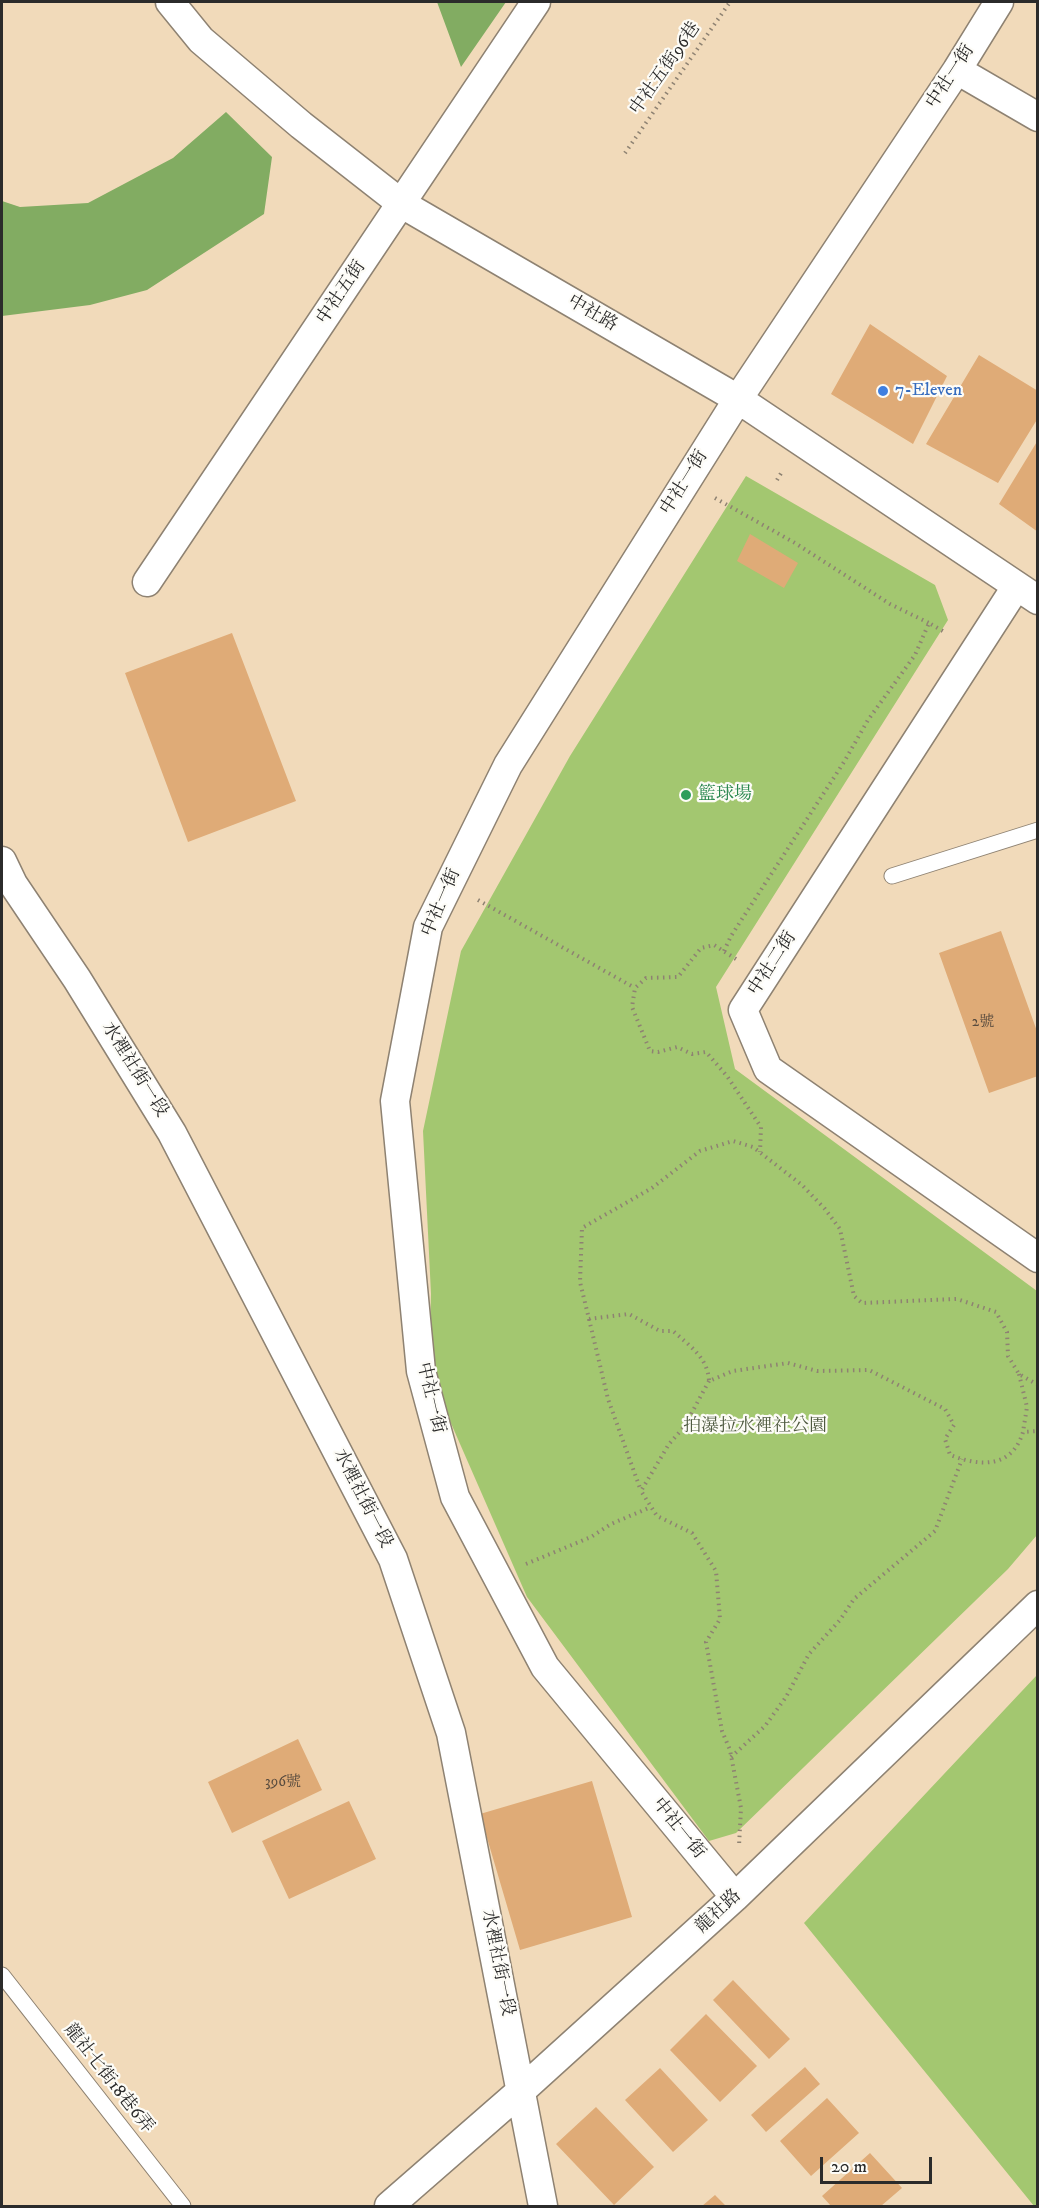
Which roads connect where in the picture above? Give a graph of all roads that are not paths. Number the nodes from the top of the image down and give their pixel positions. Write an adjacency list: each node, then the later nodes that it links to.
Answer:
1 (170, 2): 6 (street, 中社路)
2 (536, 2): 6 (street, 中社五街)
3 (999, 2): 4 (street, 中社一街)
4 (957, 70): 5 (street); 7 (street, 中社一街)
5 (1038, 117)
6 (402, 204): 7 (street, 中社路); 8 (street, 中社五街)
7 (738, 399): 9 (street, 中社路); 15 (street, 中社一街)
8 (147, 582)
9 (1027, 594): 13 (street, 中社二街)
10 (1038, 830): 12 (lane)
11 (2, 861): 17 (street, 水裡社街一段)
12 (892, 876)
13 (1038, 1258)
14 (1038, 1605): 15 (street, 龍社路)
15 (735, 1897): 17 (street, 龍社路)
16 (2, 1975): 18 (lane, 龍社七街18巷6弄)
17 (522, 2090): 19 (street, 龍社路); 20 (street, 水裡社街一段)
18 (183, 2206)
19 (389, 2206)
20 (543, 2206)

